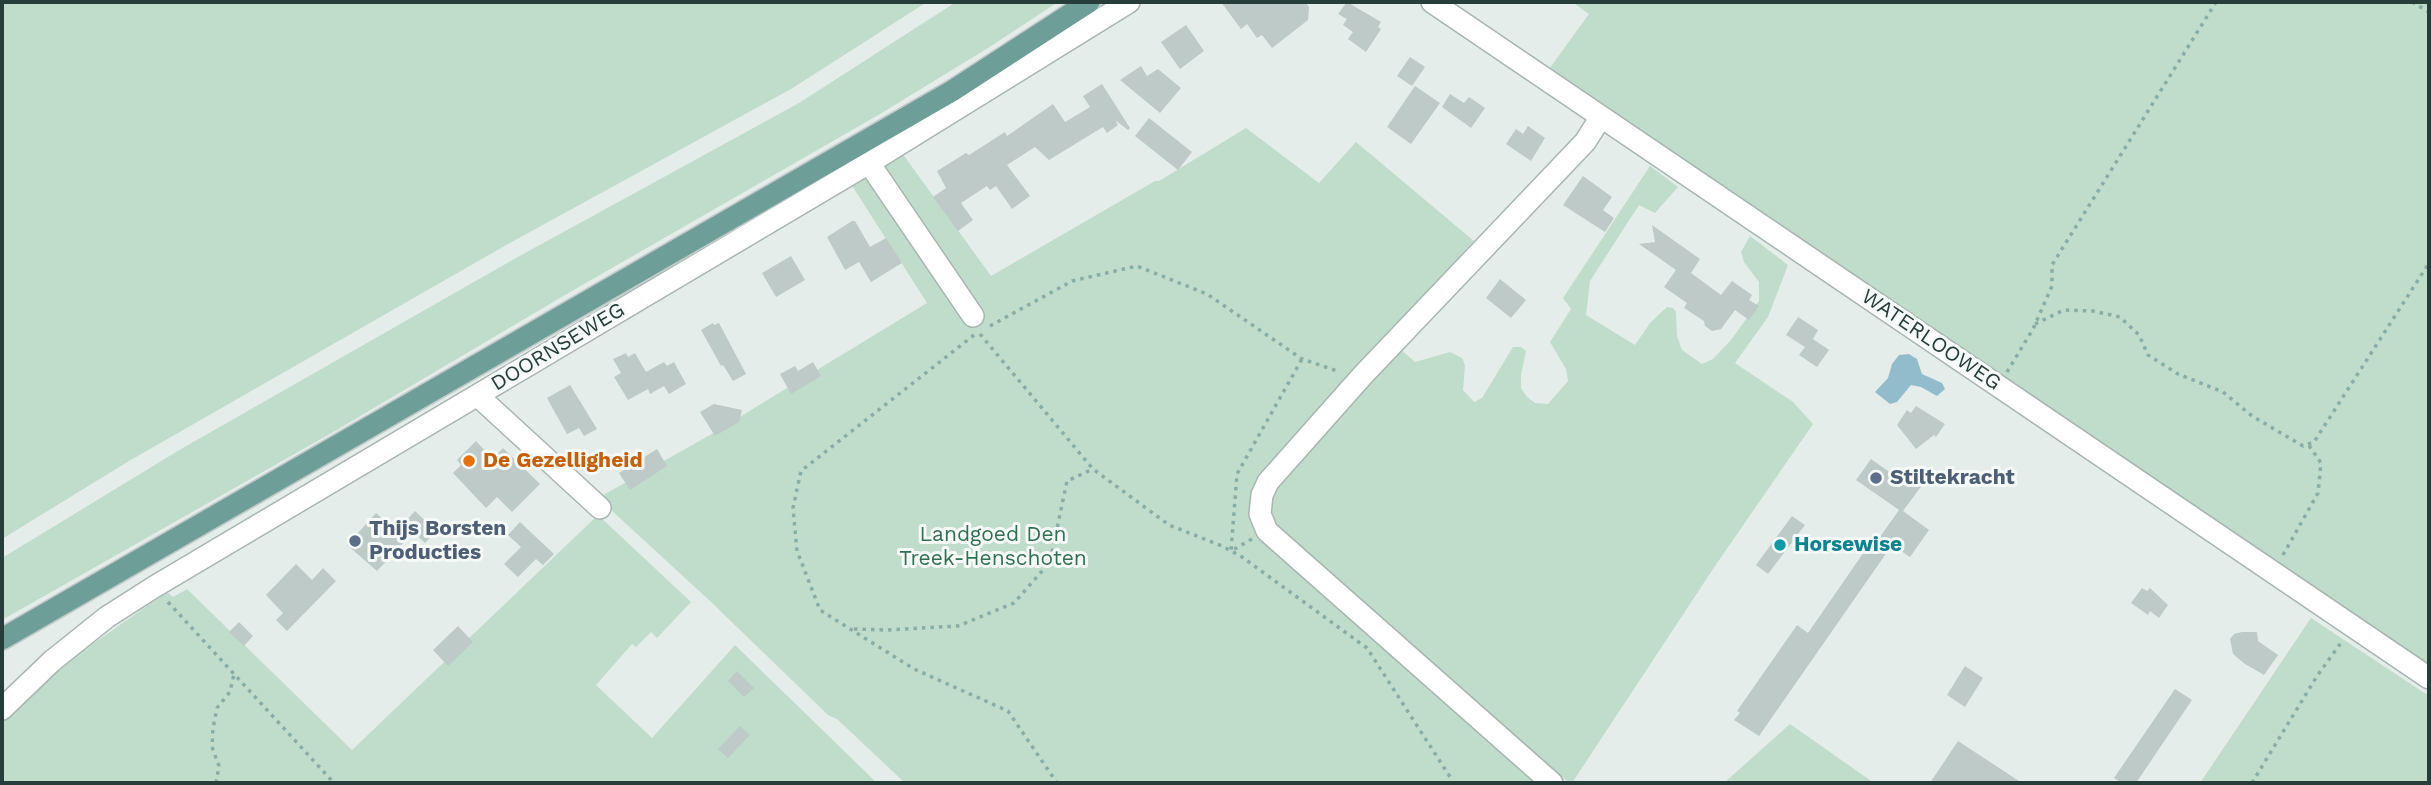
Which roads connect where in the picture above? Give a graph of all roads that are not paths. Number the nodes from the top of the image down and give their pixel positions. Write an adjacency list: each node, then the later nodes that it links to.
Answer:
1 (1089, 2): 9 (main road, DOORNSEWEG)
2 (1129, 2): 5 (street, DOORNSEWEG)
3 (1432, 2): 4 (street, WATERLOOWEG)
4 (1601, 117): 10 (street, WATERLOOWEG); 12 (street)
5 (869, 163): 6 (street); 7 (street, DOORNSEWEG)
6 (976, 324)
7 (478, 396): 8 (street); 11 (street, DOORNSEWEG)
8 (600, 508)
9 (2, 639)
10 (2429, 678)
11 (2, 709)
12 (1552, 783)

